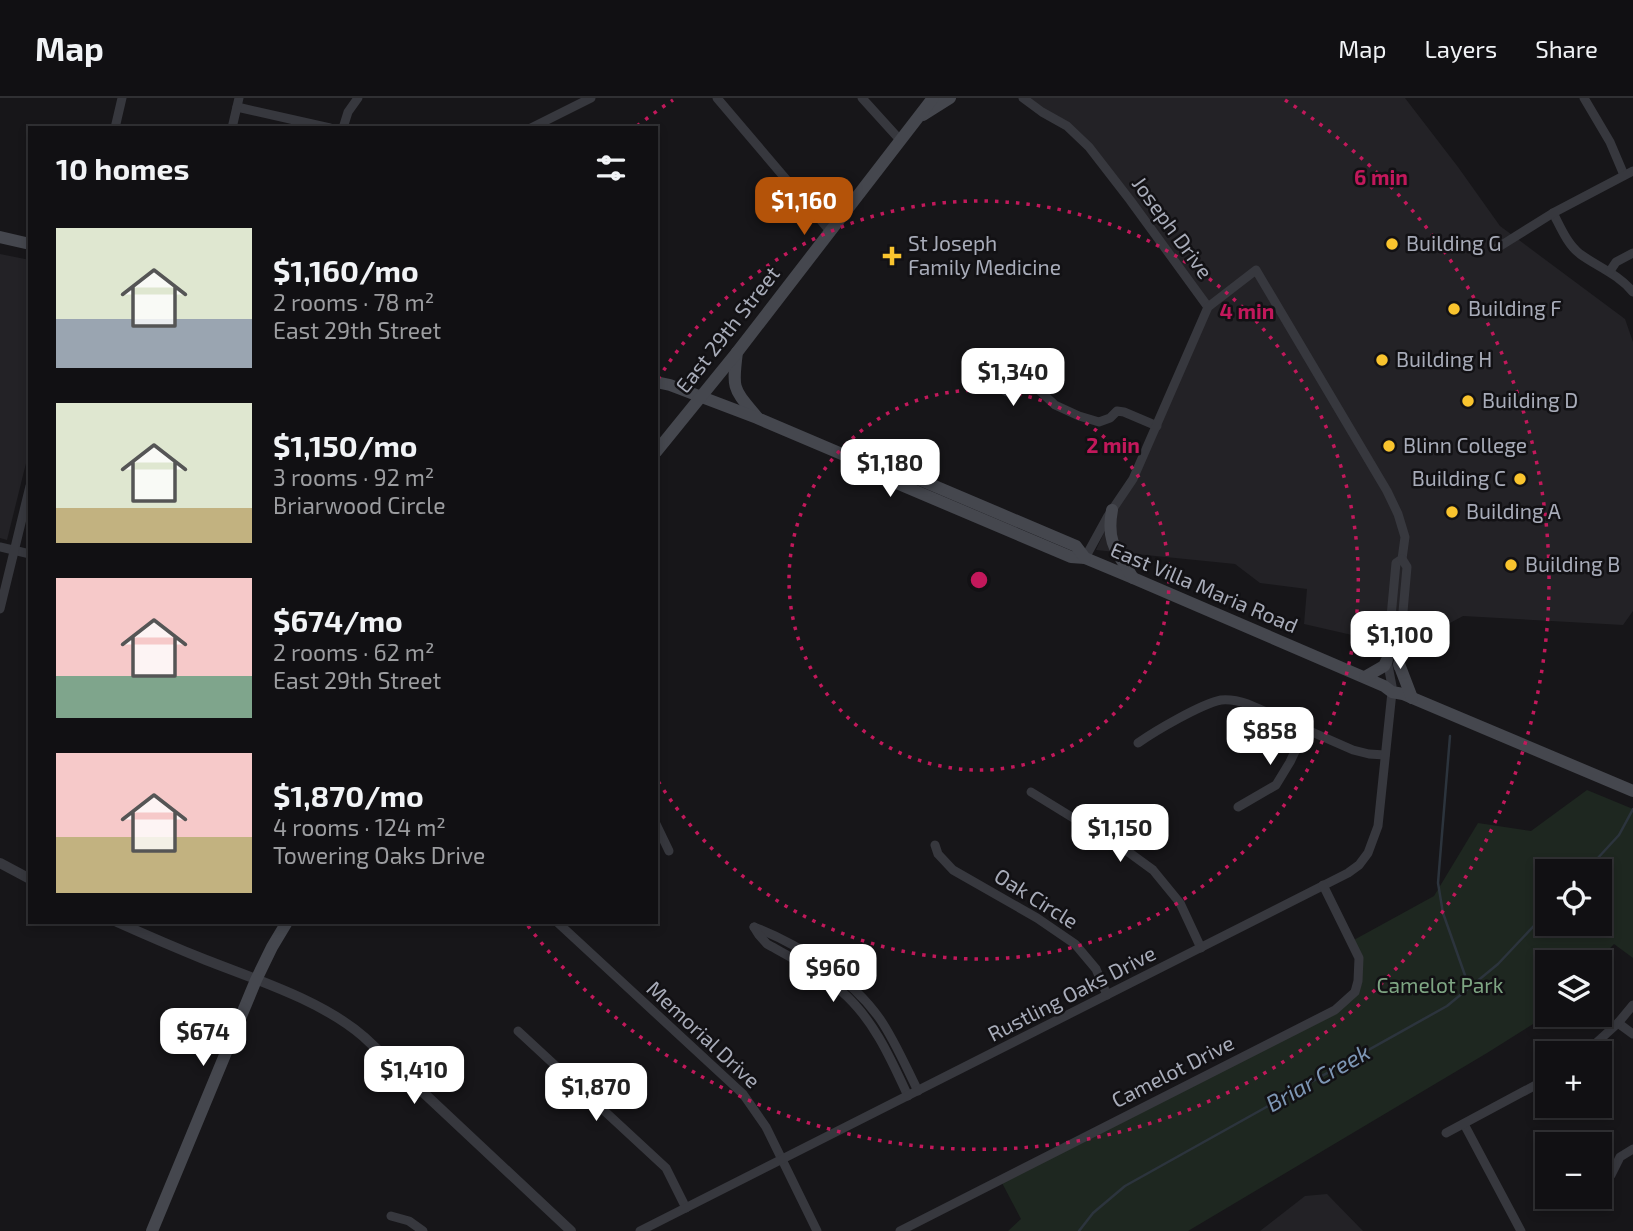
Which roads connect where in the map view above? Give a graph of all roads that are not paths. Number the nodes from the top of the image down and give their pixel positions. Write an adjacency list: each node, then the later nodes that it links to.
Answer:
1 (122, 98): 12 (street)
2 (358, 98): 15 (street)
3 (591, 98): 16 (street)
4 (716, 98): 20 (street)
5 (862, 98): 17 (street)
6 (933, 98): 11 (main road, East 29th Street)
7 (950, 98): 11 (main road)
8 (1023, 98): 27 (street, Joseph Drive)
9 (1584, 98): 18 (street)
10 (238, 102): 13 (street); 14 (street)
11 (917, 119): 17 (main road, East 29th Street)
12 (115, 126)
13 (232, 126)
14 (323, 126)
15 (344, 126)
16 (535, 126)
17 (901, 141): 20 (main road, East 29th Street)
18 (1629, 173): 19 (street)
19 (1553, 213): 23 (street); 25 (street)
20 (830, 231): 28 (main road, East 29th Street)
21 (0, 237): 22 (main road)
22 (28, 244)
23 (1497, 248)
24 (1633, 253): 25 (street)
25 (1610, 271): 26 (street)
26 (1633, 292)
27 (1209, 307): 33 (street, Joseph Drive); 43 (street, Rustling Oaks Drive)
28 (737, 351): 31 (main road, East 29th Street); 32 (main road)
29 (1026, 378): 33 (street)
30 (658, 382): 31 (main road, East Villa Maria Road)
31 (701, 396): 32 (main road, East Villa Maria Road); 34 (main road, East 29th Street)
32 (757, 418): 40 (main road, East Villa Maria Road)
33 (1157, 426): 36 (street, Joseph Drive)
34 (658, 450)
35 (28, 494): 38 (street)
36 (1112, 510): 40 (street, Joseph Drive); 41 (main road)
37 (0, 547): 38 (street)
38 (14, 551): 39 (street); 42 (street)
39 (28, 554)
40 (1085, 558): 41 (main road, East Villa Maria Road)
41 (1133, 578): 44 (main road, East Villa Maria Road)
42 (0, 608)
43 (1393, 662): 44 (main road); 45 (main road); 45 (street, Rustling Oaks Drive)
44 (1364, 677): 45 (main road, East Villa Maria Road)
45 (1396, 691): 48 (street, Rustling Oaks Drive); 49 (main road, East Villa Maria Road)
46 (1304, 730): 47 (street); 48 (street); 51 (street)
47 (1138, 743)
48 (1385, 755): 57 (street, Rustling Oaks Drive)
49 (1633, 791)
50 (1031, 792): 61 (street)
51 (1238, 807)
52 (658, 828): 54 (street)
53 (935, 845): 64 (street, Oak Circle)
54 (669, 851)
55 (0, 863): 56 (street)
56 (28, 878)
57 (1323, 885): 61 (street, Rustling Oaks Drive); 86 (street, Camelot Drive)
58 (122, 924): 62 (street)
59 (286, 924): 62 (main road)
60 (559, 924): 76 (street, Memorial Drive)
61 (1201, 947): 64 (street, Rustling Oaks Drive)
62 (256, 979): 81 (main road); 83 (street)
63 (833, 979): 63 (street); 71 (street); 72 (street)
64 (1107, 995): 71 (street, Rustling Oaks Drive)
65 (1633, 1005): 66 (street)
66 (1618, 1023): 68 (street); 69 (street)
67 (518, 1031): 78 (street)
68 (1633, 1034)
69 (1598, 1041)
70 (1535, 1086): 73 (street)
71 (918, 1091): 72 (street, Rustling Oaks Drive)
72 (908, 1096): 76 (street, Rustling Oaks Drive)
73 (1464, 1124): 74 (street); 80 (street)
74 (1446, 1133)
75 (1633, 1149): 77 (street)
76 (782, 1160): 78 (street, Rustling Oaks Drive); 85 (street, Memorial Drive)
77 (1612, 1173)
78 (686, 1208): 84 (street, Rustling Oaks Drive)
79 (391, 1216): 82 (street)
80 (1517, 1230)
81 (152, 1231)
82 (424, 1231)
83 (572, 1231)
84 (640, 1231)
85 (817, 1231)
86 (900, 1231)

